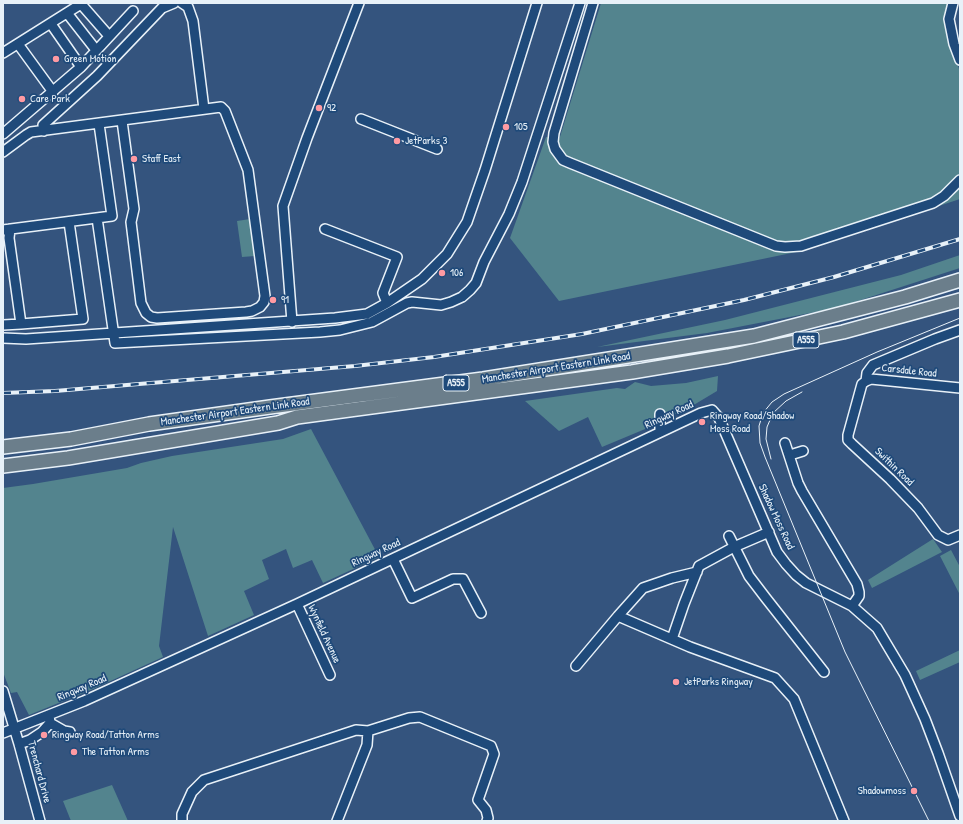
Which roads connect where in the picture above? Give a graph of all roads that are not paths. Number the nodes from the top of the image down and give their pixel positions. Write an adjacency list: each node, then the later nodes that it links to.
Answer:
1 (174, 3): 22 (street)
2 (182, 3): 18 (street)
3 (359, 3): 34 (street)
4 (537, 3): 33 (street)
5 (580, 3): 38 (street)
6 (593, 3): 26 (street)
7 (952, 3): 15 (street)
8 (133, 11): 11 (street)
9 (67, 13): 10 (street); 11 (street); 13 (street)
10 (51, 24): 12 (street); 16 (street)
11 (109, 36): 13 (street)
12 (18, 44): 14 (street); 17 (street)
13 (96, 50): 16 (street)
14 (3, 53)
15 (960, 60)
16 (81, 67): 17 (street)
17 (53, 92): 23 (street)
18 (204, 109): 20 (street); 20 (street)
19 (361, 119): 24 (street)
20 (122, 121): 21 (street)
21 (99, 124): 22 (street); 27 (street)
22 (44, 131): 25 (street)
23 (3, 134)
24 (437, 149)
25 (3, 152)
26 (960, 180)
27 (96, 218): 28 (street); 38 (street)
28 (69, 222): 30 (street); 35 (street)
29 (325, 229): 33 (street)
30 (6, 230): 35 (street)
31 (960, 280): 47 (highway, Manchester Airport Eastern Link Road / A555)
32 (960, 300): 50 (highway, Manchester Airport Eastern Link Road / A555)
33 (387, 303): 34 (street)
34 (292, 322): 38 (street)
35 (21, 324): 36 (street)
36 (3, 325)
37 (960, 330): 40 (street)
38 (114, 333): 39 (street)
39 (3, 338)
40 (866, 381): 41 (street, Carsdale Road); 42 (street, Carsdale Road)
41 (960, 388)
42 (860, 389): 52 (street, Swithin Road)
43 (712, 410): 45 (street, Ringway Road); 51 (street, Shadow Moss Road)
44 (660, 414): 45 (street)
45 (660, 432): 55 (street, Ringway Road)
46 (785, 443): 49 (street)
47 (3, 446)
48 (803, 451): 49 (street)
49 (790, 455): 58 (street)
50 (3, 466)
51 (769, 532): 54 (street); 58 (street, Shadow Moss Road)
52 (960, 535)
53 (729, 536): 54 (street)
54 (734, 547): 56 (street); 63 (street)
55 (393, 559): 57 (street, Ringway Road); 59 (street)
56 (697, 572): 60 (street); 61 (street)
57 (297, 604): 64 (street, Wynfield Avenue); 66 (street, Ringway Road)
58 (852, 606): 72 (street, Shadow Moss Road)
59 (481, 612)
60 (618, 616): 61 (street); 62 (street)
61 (672, 639): 77 (street)
62 (576, 666)
63 (824, 672)
64 (330, 675)
65 (3, 691): 67 (street, Trenchard Drive)
66 (49, 719): 67 (street, Ringway Road); 69 (street); 71 (street, Ringway Road)
67 (15, 729): 70 (street, Ringway Road); 71 (street, Trenchard Drive)
68 (368, 731): 74 (street); 75 (street); 76 (street)
69 (70, 732)
70 (3, 733)
71 (19, 744): 73 (street, Trenchard Drive)
72 (960, 816)
73 (40, 821)
74 (182, 821)
75 (338, 821)
76 (487, 821)
77 (844, 821)

